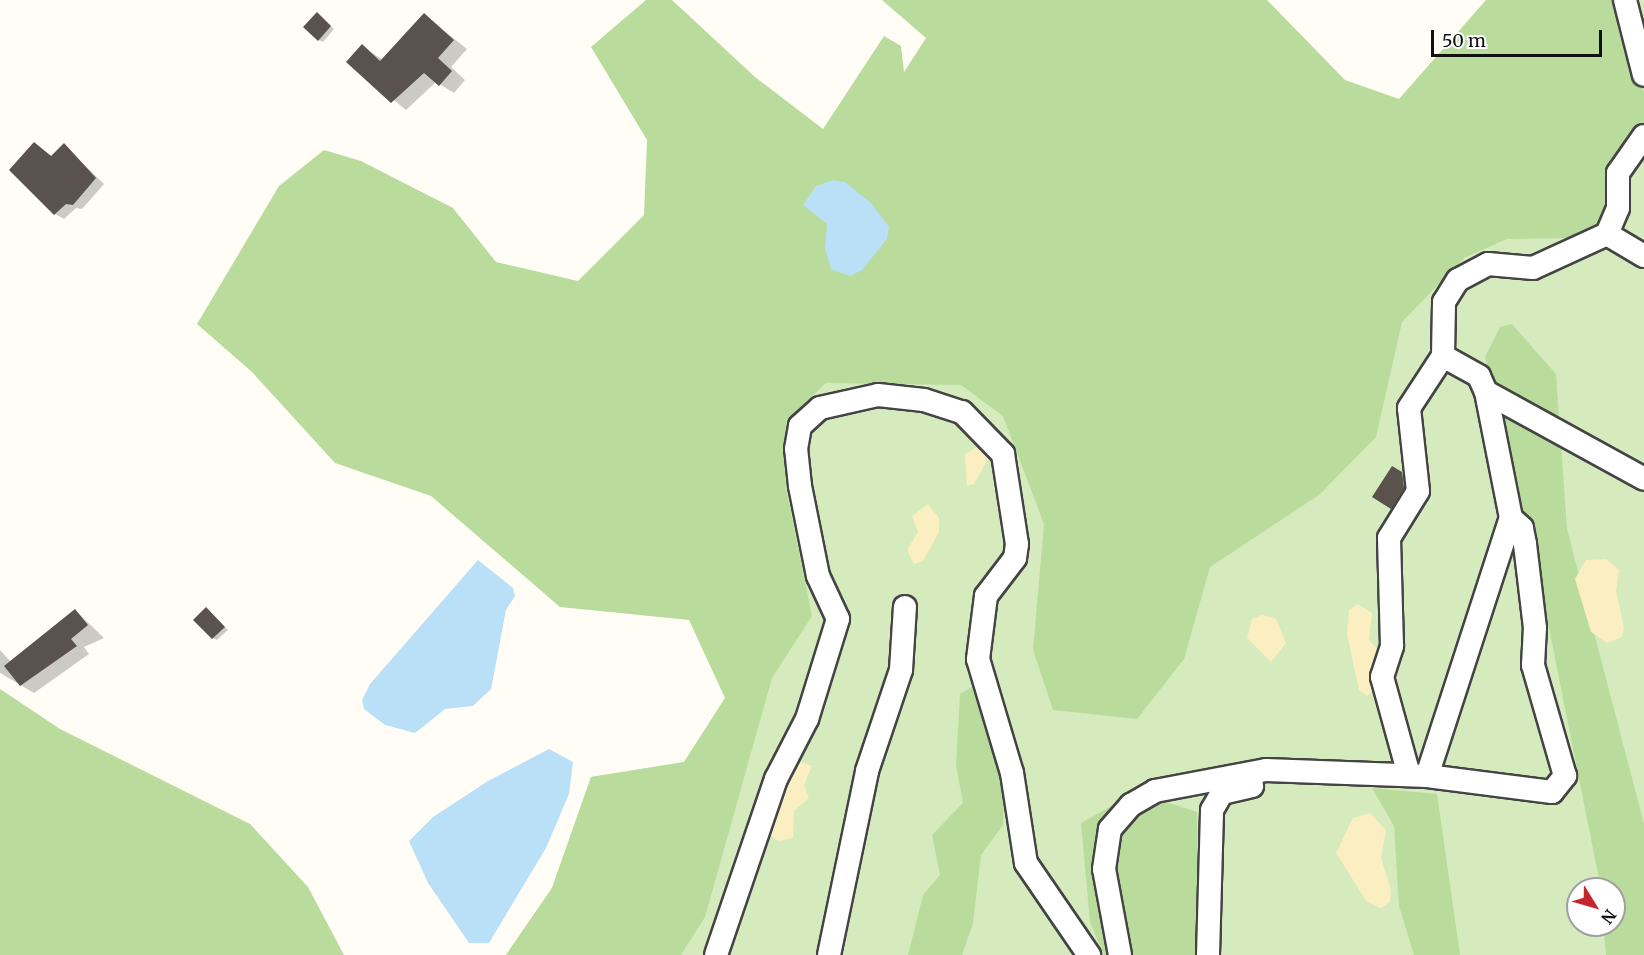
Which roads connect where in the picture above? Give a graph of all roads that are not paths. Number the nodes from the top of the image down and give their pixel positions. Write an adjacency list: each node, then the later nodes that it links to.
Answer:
1 (1625, 0): 2 (lane)
2 (1644, 75)
3 (1644, 136): 4 (lane)
4 (1607, 234): 5 (lane); 6 (lane)
5 (1644, 256)
6 (1443, 356): 7 (lane); 12 (lane)
7 (1486, 392): 8 (lane); 9 (lane)
8 (1644, 479)
9 (1511, 518): 12 (lane); 12 (lane)
10 (905, 607): 14 (lane)
11 (1343, 773): 12 (lane); 16 (lane); 17 (lane)
12 (1418, 776)
13 (716, 955): 15 (lane)
14 (829, 955)
15 (1089, 955)
16 (1120, 955)
17 (1208, 955)

